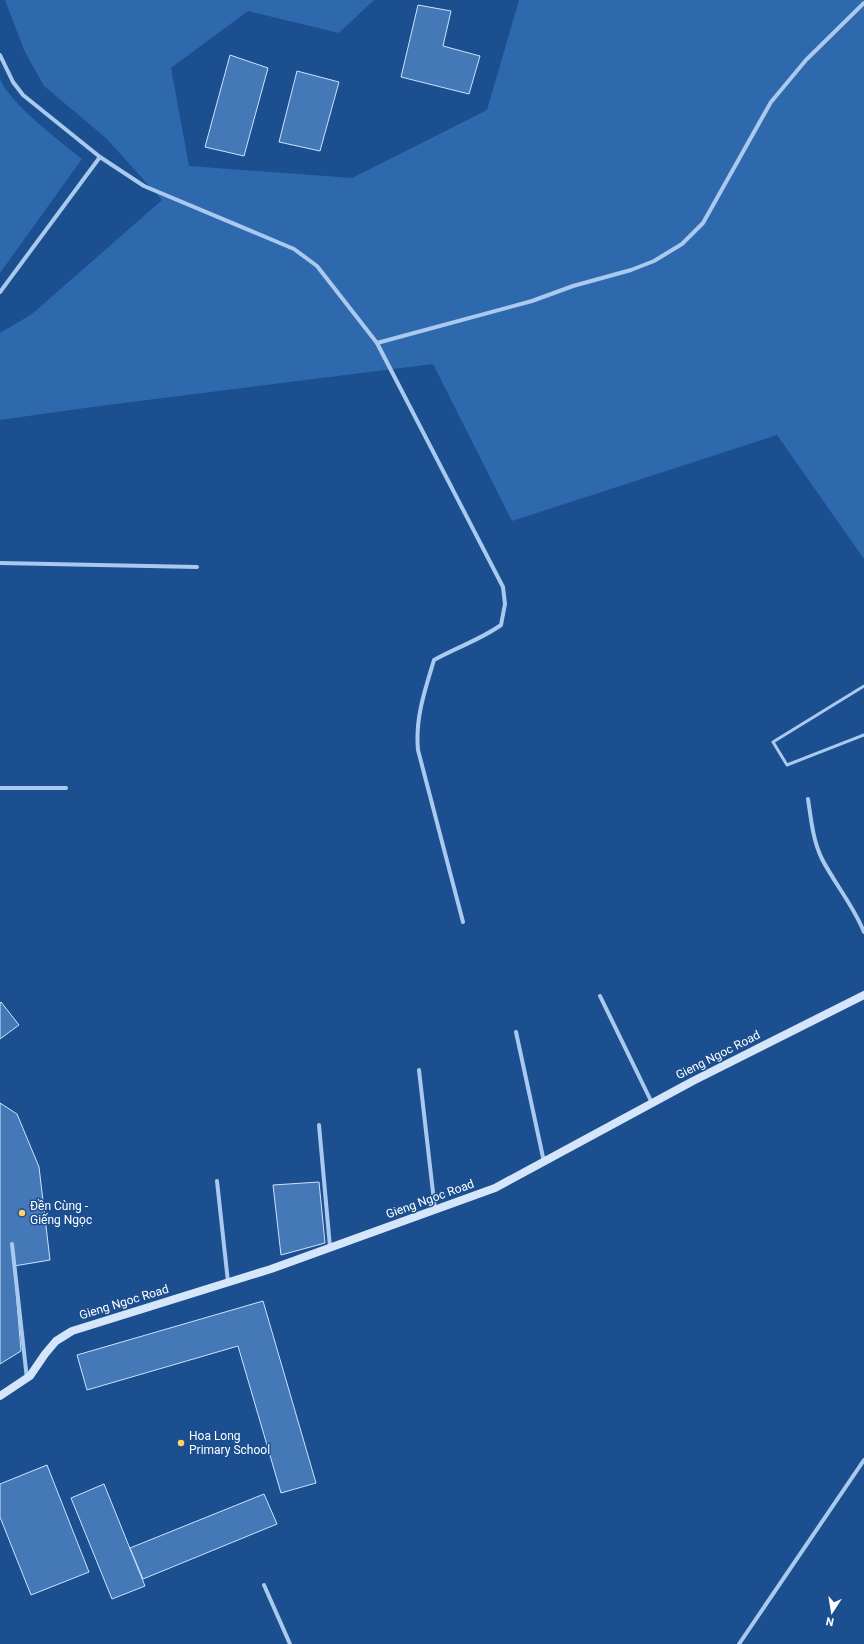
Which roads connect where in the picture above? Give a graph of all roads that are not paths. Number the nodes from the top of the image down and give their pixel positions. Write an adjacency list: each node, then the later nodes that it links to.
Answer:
1 (864, 3): 5 (street)
2 (0, 55): 3 (street)
3 (100, 157): 4 (street); 5 (street)
4 (0, 292)
5 (377, 343): 13 (street)
6 (0, 563): 7 (street)
7 (197, 567)
8 (864, 686): 9 (lane)
9 (864, 735)
10 (0, 788): 11 (street)
11 (66, 788)
12 (808, 799): 14 (street)
13 (463, 922)
14 (864, 932)
15 (864, 995): 19 (main road, Gieng Ngoc Road)
16 (600, 996): 19 (street)
17 (516, 1032): 21 (street)
18 (419, 1070): 23 (street)
19 (652, 1103): 21 (main road, Gieng Ngoc Road)
20 (319, 1125): 25 (street)
21 (544, 1162): 23 (main road, Gieng Ngoc Road)
22 (217, 1181): 26 (street)
23 (434, 1210): 25 (main road, Gieng Ngoc Road)
24 (12, 1244): 27 (street)
25 (330, 1247): 26 (main road, Gieng Ngoc Road)
26 (228, 1282): 27 (main road, Gieng Ngoc Road)
27 (27, 1379): 28 (main road, Gieng Ngoc Road)
28 (0, 1396)
29 (864, 1460): 32 (street)
30 (264, 1585): 31 (street)
31 (290, 1644)
32 (739, 1644)

